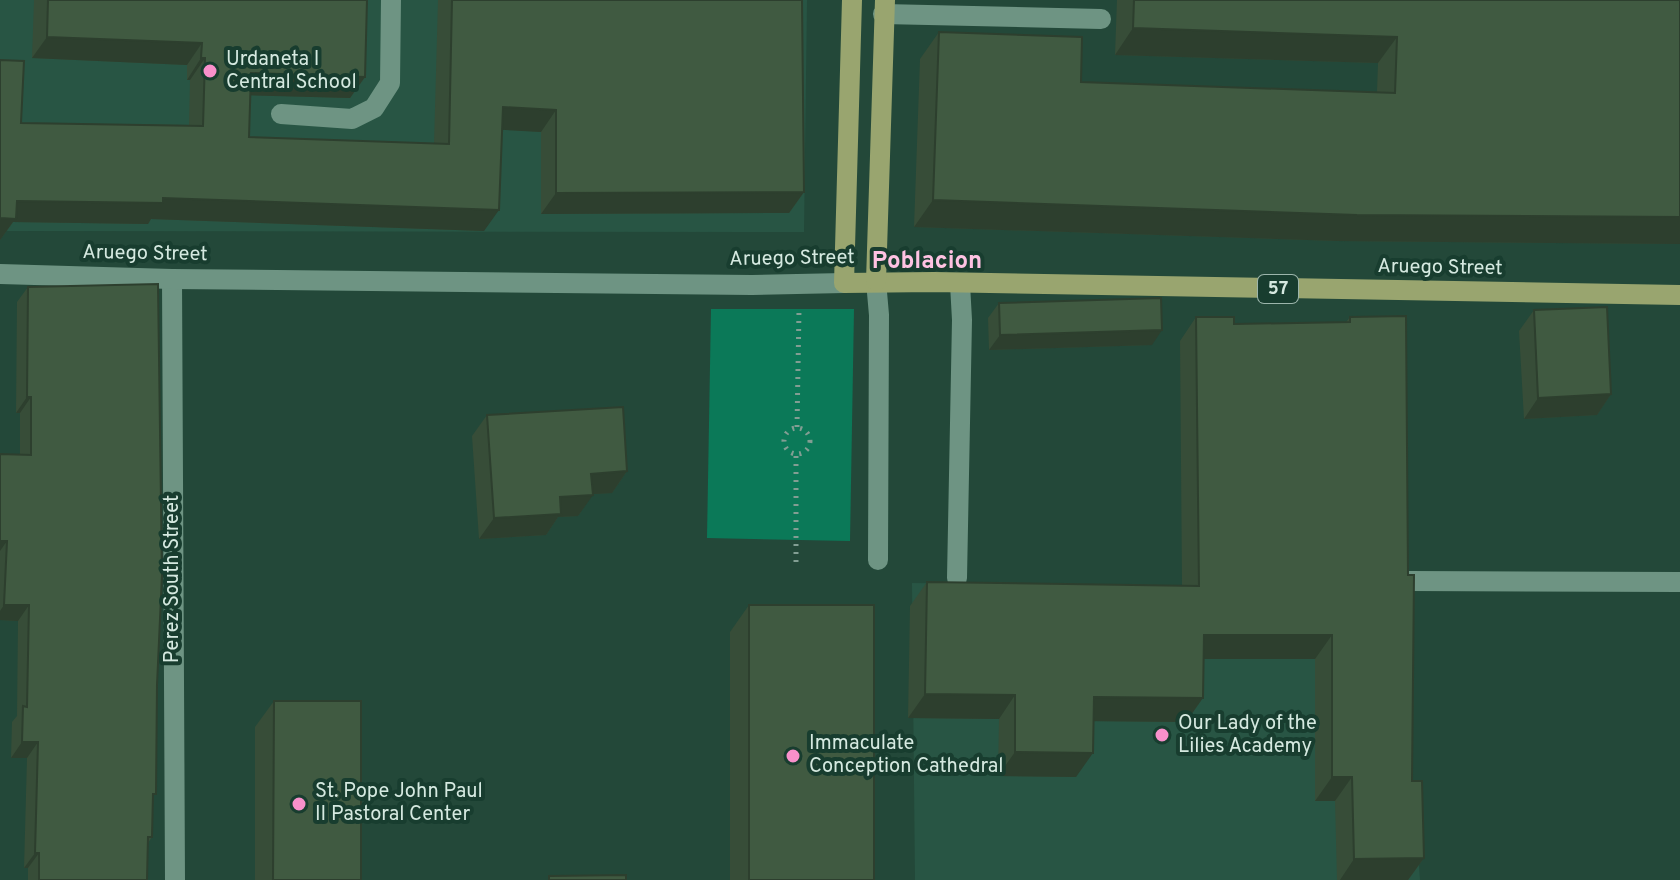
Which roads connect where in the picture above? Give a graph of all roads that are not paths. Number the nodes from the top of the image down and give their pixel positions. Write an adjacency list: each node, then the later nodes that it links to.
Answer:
1 (391, 0): 5 (street)
2 (852, 0): 9 (main road)
3 (884, 7): 4 (street); 8 (main road)
4 (1101, 19)
5 (281, 114)
6 (0, 274): 7 (street, Aruego Street)
7 (172, 279): 9 (street, Aruego Street); 16 (street, Perez South Street)
8 (876, 281): 9 (main road, Aruego Street / 57); 10 (main road, Aruego Street / 57); 12 (street)
9 (844, 283)
10 (960, 284): 11 (main road, Aruego Street / 57); 13 (street)
11 (1680, 295)
12 (878, 560)
13 (957, 578)
14 (1409, 581): 15 (street)
15 (1680, 582)
16 (175, 880)

